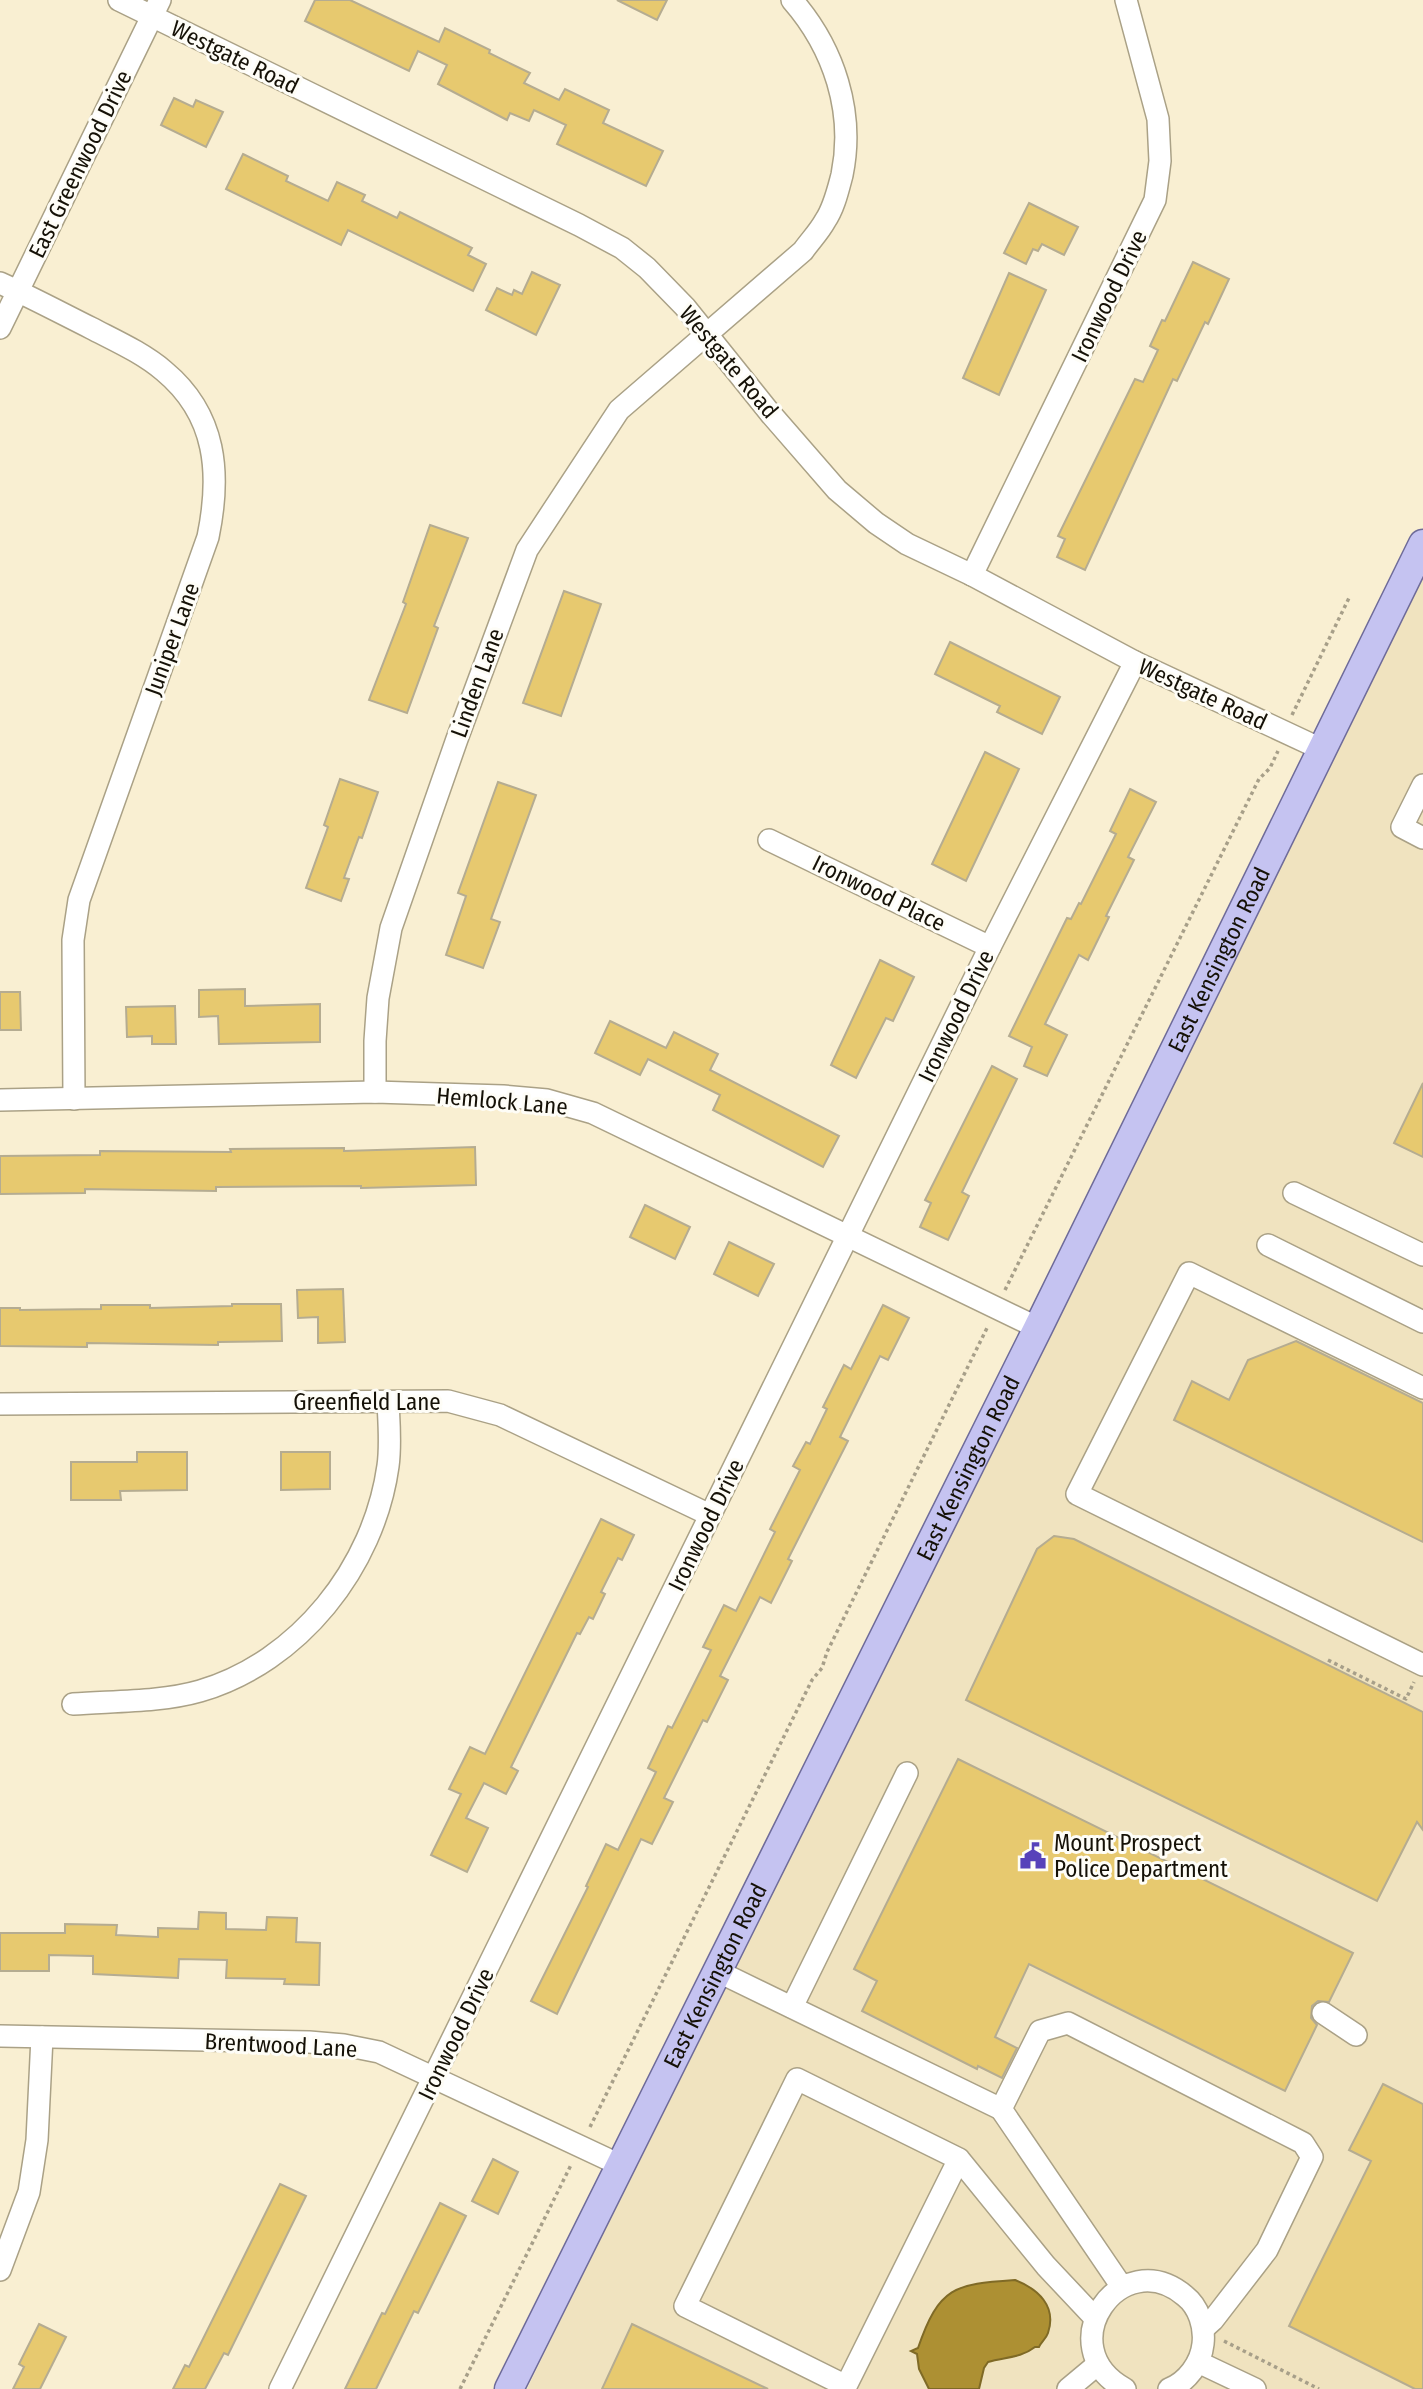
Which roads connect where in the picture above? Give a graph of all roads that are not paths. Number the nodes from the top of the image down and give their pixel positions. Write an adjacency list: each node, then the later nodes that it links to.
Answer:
1 (119, 0): 4 (street, Westgate Road)
2 (792, 0): 7 (street, Linden Lane)
3 (1126, 0): 9 (street, Ironwood Drive)
4 (156, 8): 5 (street, East Greenwood Drive); 7 (street, Westgate Road)
5 (9, 287): 6 (street, East Greenwood Drive); 17 (street, Juniper Lane)
6 (0, 328)
7 (705, 334): 9 (street, Westgate Road); 16 (street, Linden Lane)
8 (1423, 544): 11 (main road, East Kensington Road)
9 (972, 576): 10 (street, Westgate Road)
10 (1135, 662): 11 (street, Westgate Road); 15 (street, Ironwood Drive)
11 (1321, 749): 24 (main road, East Kensington Road)
12 (1423, 785): 13 (street)
13 (1423, 838)
14 (769, 840): 15 (street, Ironwood Place)
15 (990, 947): 20 (street, Ironwood Drive)
16 (374, 1092): 17 (street, Hemlock Lane); 20 (street, Hemlock Lane)
17 (74, 1099): 18 (street, Hemlock Lane)
18 (0, 1100)
19 (1294, 1193): 22 (street)
20 (849, 1235): 24 (street, Hemlock Lane); 28 (street, Ironwood Drive)
21 (1268, 1245): 23 (street)
22 (1423, 1255)
23 (1423, 1322)
24 (1038, 1328): 32 (main road, East Kensington Road)
25 (1423, 1388): 29 (street)
26 (388, 1402): 27 (street, Greenfield Lane); 28 (street, Greenfield Lane); 30 (street)
27 (0, 1404)
28 (710, 1515): 38 (street, Ironwood Drive)
29 (1420, 1671)
30 (74, 1704)
31 (907, 1773): 33 (street)
32 (717, 1971): 33 (street); 41 (main road, East Kensington Road)
33 (792, 2007): 39 (street)
34 (1323, 2013): 35 (street)
35 (1356, 2035)
36 (0, 2036): 37 (street, Brentwood Lane)
37 (42, 2037): 38 (street, Brentwood Lane); 42 (street)
38 (435, 2078): 41 (street, Brentwood Lane); 48 (street, Ironwood Drive)
39 (1001, 2109): 43 (street); 45 (street)
40 (959, 2159): 40 (street); 44 (street)
41 (620, 2165): 49 (main road, East Kensington Road)
42 (0, 2270)
43 (1122, 2287): 44 (street); 45 (street)
44 (1095, 2318): 47 (street)
45 (1208, 2324): 46 (street)
46 (1198, 2362): 52 (street); 53 (street)
47 (1098, 2364): 50 (street); 51 (street)
48 (280, 2389)
49 (509, 2389)
50 (1068, 2389)
51 (1125, 2389)
52 (1169, 2389)
53 (1255, 2389)

